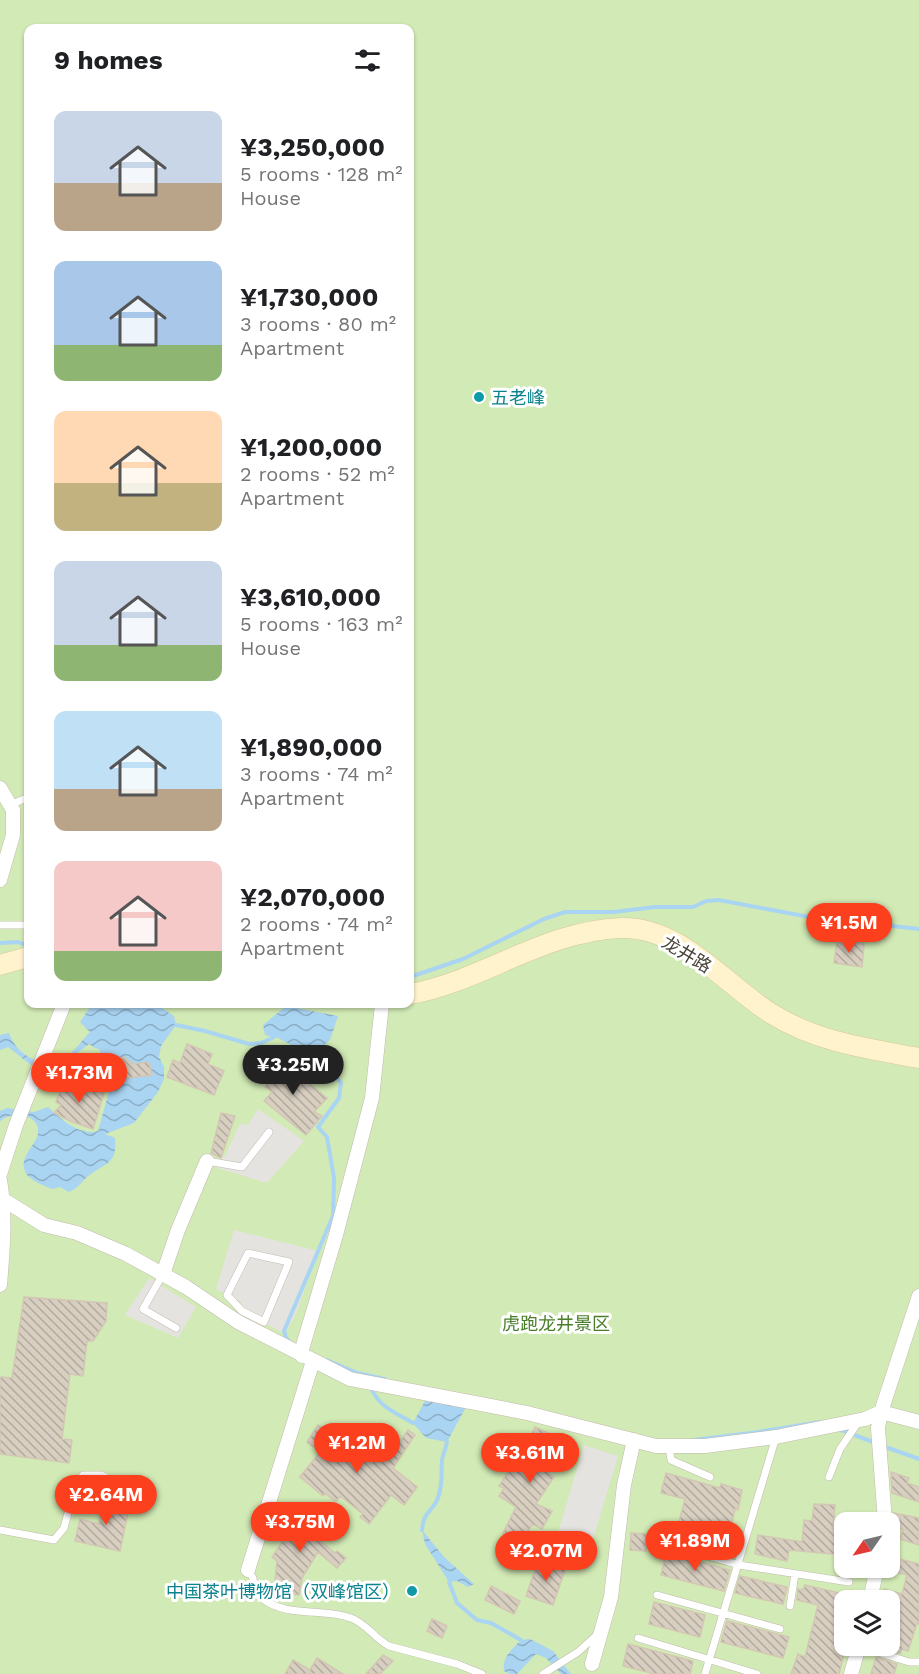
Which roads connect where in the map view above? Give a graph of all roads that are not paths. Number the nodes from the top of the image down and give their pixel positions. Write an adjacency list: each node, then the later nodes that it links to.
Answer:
1 (0, 788): 3 (street)
2 (24, 799): 3 (lane)
3 (10, 805): 4 (street)
4 (0, 880)
5 (24, 925): 6 (lane)
6 (0, 926)
7 (24, 958): 8 (street)
8 (0, 965)
9 (414, 993): 12 (street, 龙井路)
10 (62, 1008): 15 (street)
11 (382, 1008): 23 (street)
12 (919, 1058)
13 (269, 1132): 14 (lane)
14 (207, 1161): 18 (street)
15 (0, 1174)
16 (0, 1180): 17 (street)
17 (4, 1200): 18 (street); 19 (street)
18 (163, 1274): 21 (street); 22 (lane)
19 (0, 1285)
20 (919, 1296): 24 (street)
21 (240, 1316): 21 (lane); 23 (street)
22 (176, 1328)
23 (305, 1352): 28 (street); 37 (street)
24 (881, 1412): 25 (street); 26 (street); 33 (street)
25 (859, 1421): 27 (street); 31 (lane)
26 (919, 1422)
27 (776, 1437): 29 (street); 36 (lane)
28 (634, 1440): 29 (street); 44 (street)
29 (669, 1446): 30 (lane)
30 (710, 1477)
31 (830, 1477)
32 (117, 1483): 34 (lane)
33 (884, 1512)
34 (0, 1530)
35 (673, 1546): 36 (lane)
36 (739, 1565): 38 (lane); 42 (lane)
37 (248, 1570): 51 (lane)
38 (795, 1574): 39 (lane); 41 (lane)
39 (849, 1582)
40 (657, 1595): 42 (lane)
41 (790, 1606)
42 (724, 1613): 43 (lane); 48 (lane)
43 (780, 1629)
44 (602, 1630): 50 (street); 52 (lane)
45 (639, 1638): 48 (lane)
46 (856, 1656): 55 (street)
47 (890, 1656): 49 (lane)
48 (710, 1659): 53 (lane); 54 (lane)
49 (919, 1662)
50 (592, 1664)
51 (482, 1674)
52 (543, 1674)
53 (705, 1674)
54 (757, 1674)
55 (851, 1674)

